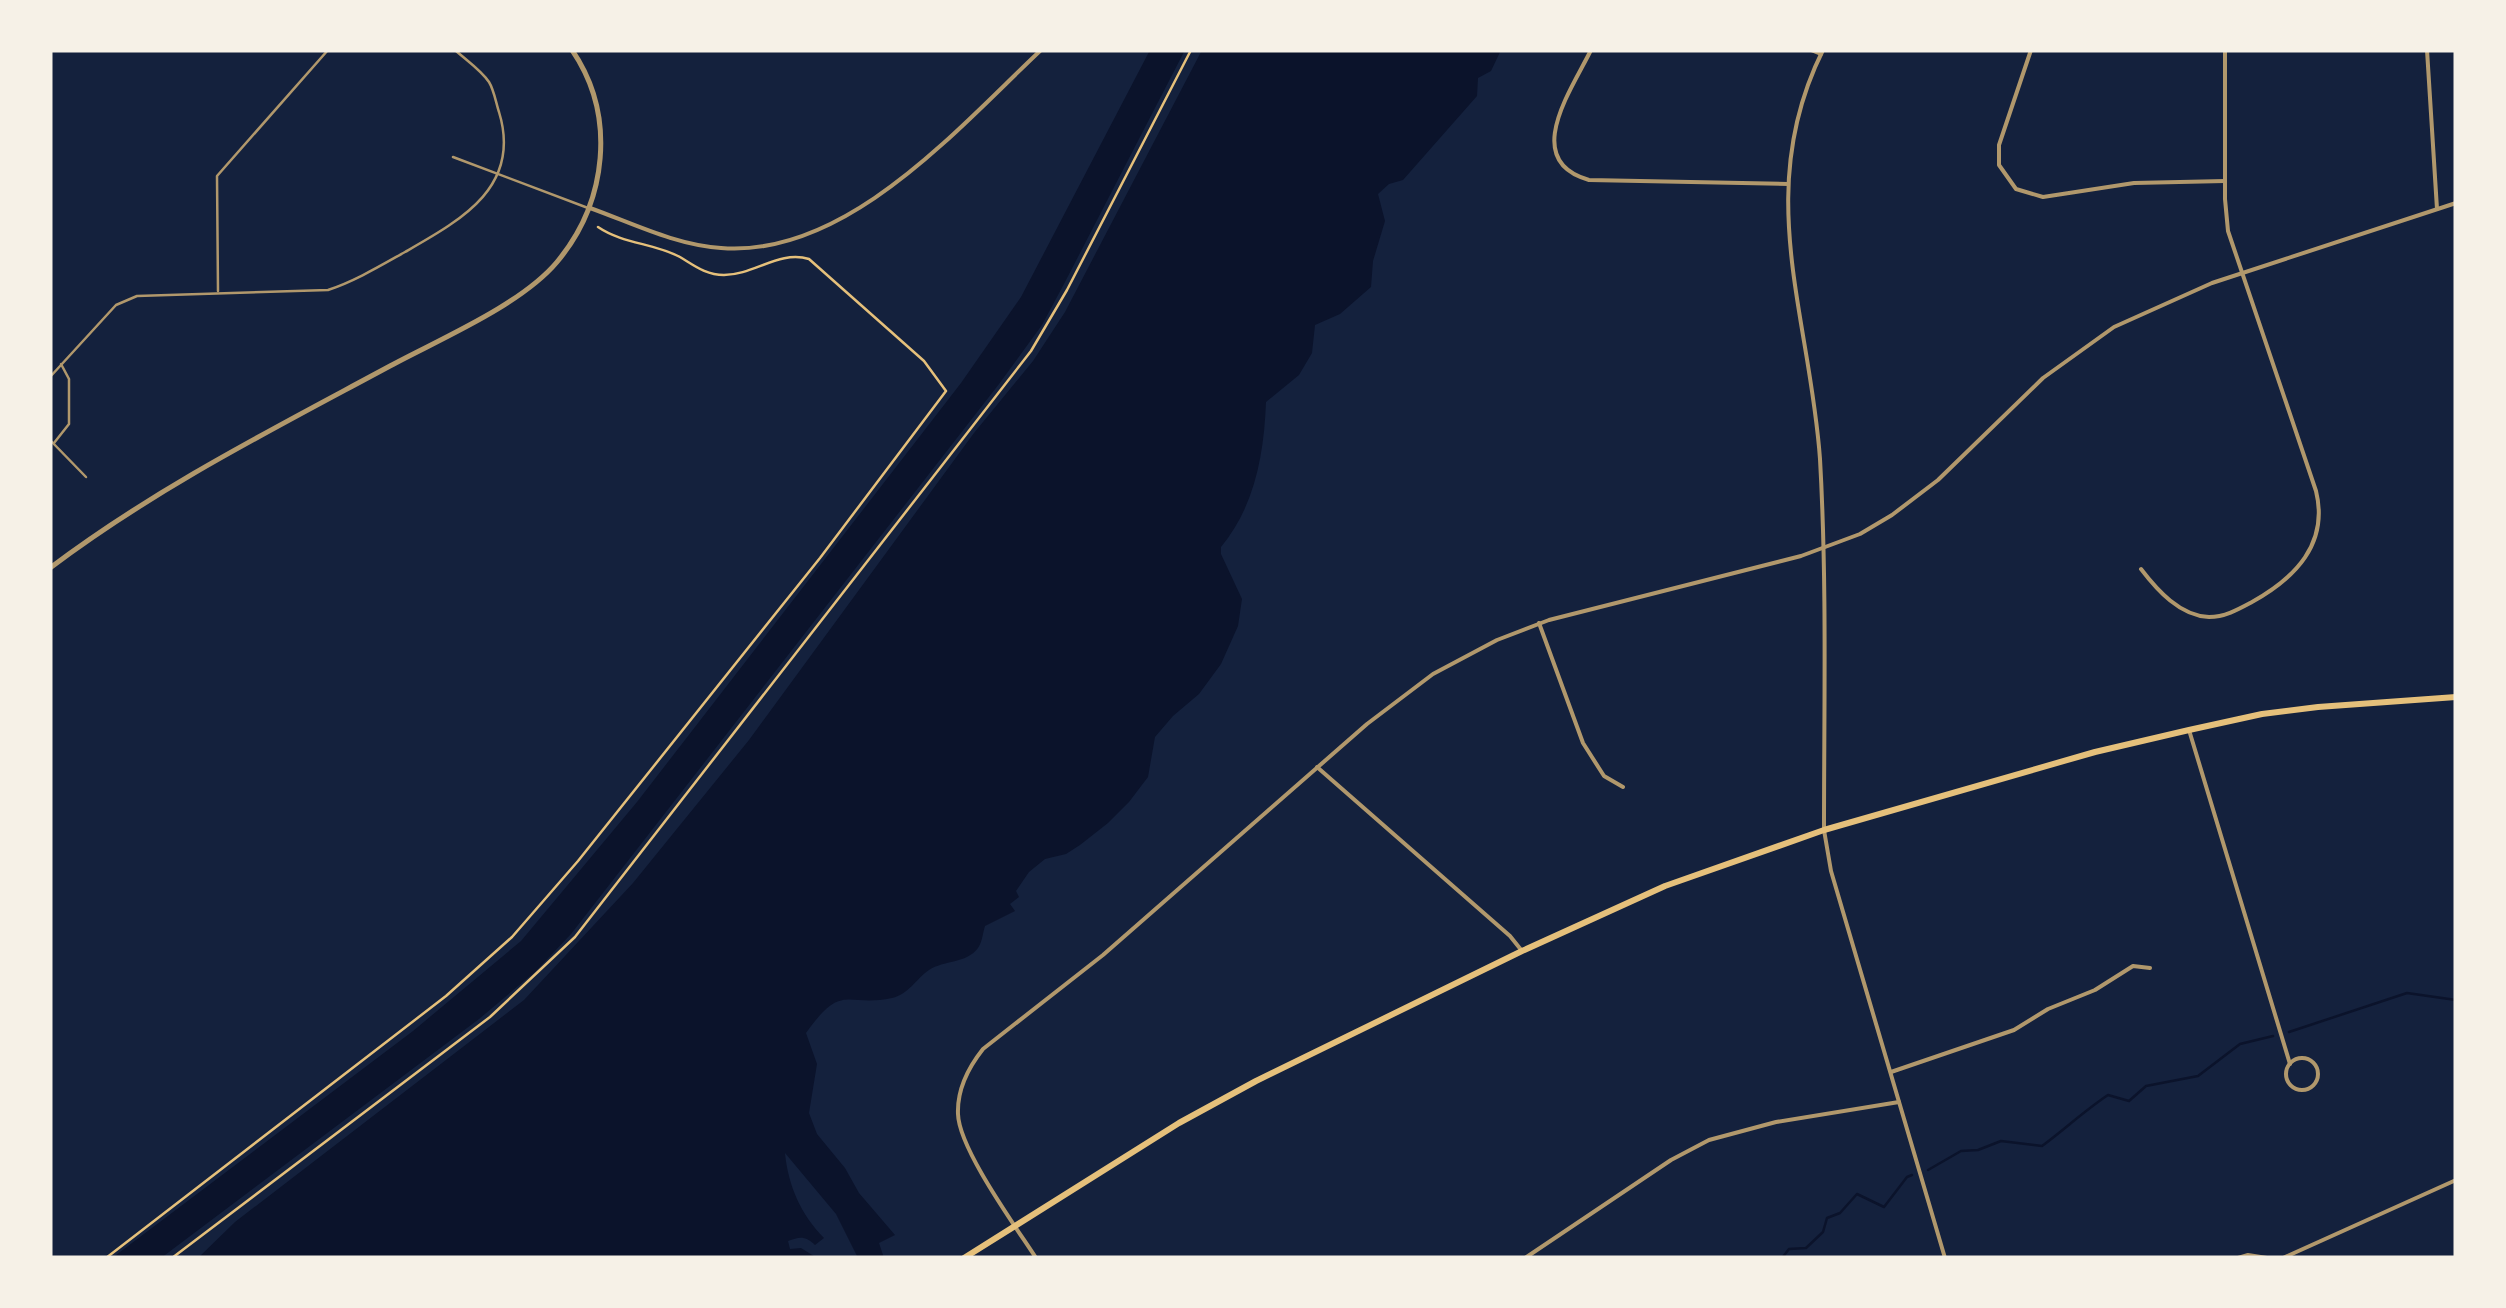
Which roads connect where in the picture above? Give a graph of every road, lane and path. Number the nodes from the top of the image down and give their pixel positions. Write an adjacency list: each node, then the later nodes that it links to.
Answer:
1 (328, 50): 21 (lane)
2 (455, 50): 13 (lane)
3 (572, 50): 17 (street)
4 (1041, 50): 17 (street)
5 (1191, 50): 43 (path)
6 (1591, 50): 15 (street)
7 (1810, 50): 11 (street)
8 (2031, 50): 14 (street)
9 (2224, 50): 14 (street)
10 (2427, 50): 18 (street)
11 (1822, 52): 15 (street)
12 (453, 157): 13 (lane)
13 (498, 176): 17 (lane); 21 (lane)
14 (2224, 180): 20 (street)
15 (1789, 184): 26 (street)
16 (2456, 203): 18 (street)
17 (590, 208): 27 (street)
18 (2437, 210): 20 (street)
19 (598, 228): 42 (path)
20 (2243, 272): 26 (street); 28 (street)
21 (218, 292): 22 (lane)
22 (61, 364): 23 (lane); 24 (lane)
23 (50, 377)
24 (52, 442): 25 (lane)
25 (86, 477)
26 (1823, 549): 29 (street); 34 (street)
27 (50, 568)
28 (2141, 569)
29 (1539, 624): 32 (street); 33 (street)
30 (2456, 698): 31 (main road)
31 (2189, 730): 34 (main road); 37 (street)
32 (1316, 768): 35 (street); 41 (street)
33 (1624, 787)
34 (1824, 830): 35 (main road); 38 (street)
35 (1522, 950): 41 (main road)
36 (2150, 968): 38 (street)
37 (2290, 1064): 37 (street)
38 (1890, 1072): 39 (street)
39 (1899, 1102): 46 (street); 47 (street)
40 (2456, 1180): 50 (street)
41 (1016, 1226): 44 (main road); 45 (street)
42 (106, 1258)
43 (172, 1258)
44 (964, 1258)
45 (1036, 1258)
46 (1525, 1258)
47 (1945, 1258)
48 (2238, 1258): 49 (street)
49 (2268, 1258)
50 (2283, 1258)

